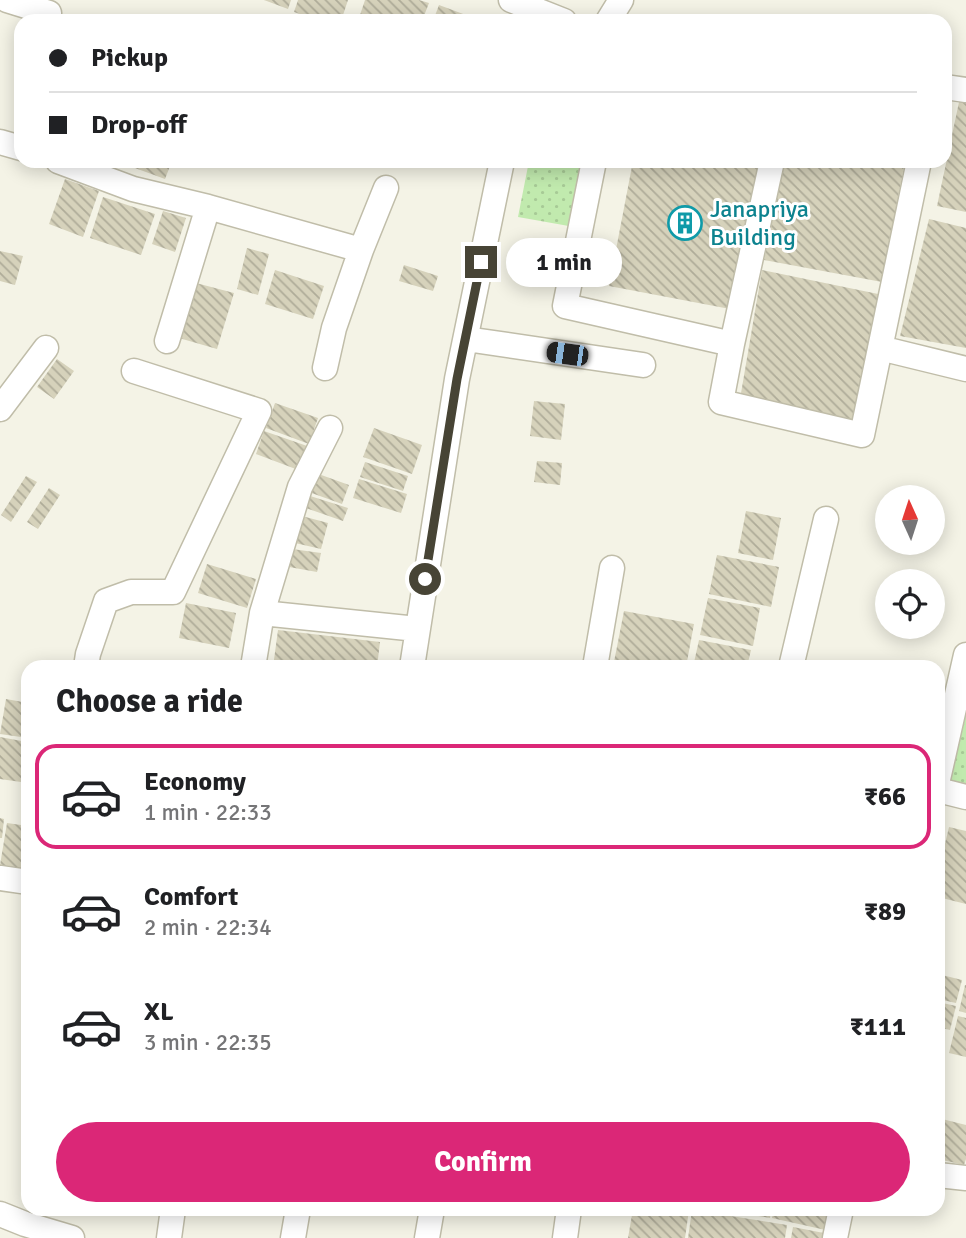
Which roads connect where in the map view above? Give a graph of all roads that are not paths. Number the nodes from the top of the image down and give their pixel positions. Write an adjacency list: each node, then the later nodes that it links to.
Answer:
1 (6, 0): 3 (street)
2 (510, 0): 4 (street)
3 (49, 13)
4 (546, 14)
5 (77, 168): 11 (street)
6 (501, 168): 13 (street)
7 (593, 168): 15 (street)
8 (770, 168): 15 (street)
9 (918, 168): 17 (street)
10 (386, 188): 12 (street)
11 (208, 206): 12 (street); 14 (street)
12 (361, 250): 19 (street)
13 (466, 339): 18 (street); 27 (street)
14 (167, 341)
15 (732, 344): 17 (street)
16 (46, 348): 22 (street)
17 (880, 348): 20 (street)
18 (643, 365)
19 (325, 368)
20 (966, 369)
21 (134, 371): 29 (street)
22 (0, 409)
23 (330, 428): 26 (street)
24 (825, 519): 33 (street)
25 (612, 568): 32 (street)
26 (261, 614): 27 (street); 30 (street)
27 (418, 629): 31 (street)
28 (966, 657): 34 (street)
29 (87, 660)
30 (254, 660)
31 (413, 660)
32 (596, 660)
33 (793, 660)
34 (945, 748)
35 (945, 792): 36 (street)
36 (966, 797)
37 (0, 878): 38 (street)
38 (21, 881)
39 (945, 1176): 40 (street)
40 (966, 1178)
41 (0, 1214): 47 (street)
42 (172, 1216): 48 (street)
43 (297, 1216): 49 (street)
44 (431, 1216): 50 (street)
45 (568, 1216): 51 (street)
46 (840, 1216): 52 (street)
47 (72, 1238)
48 (170, 1238)
49 (293, 1238)
50 (427, 1238)
51 (565, 1238)
52 (835, 1238)

